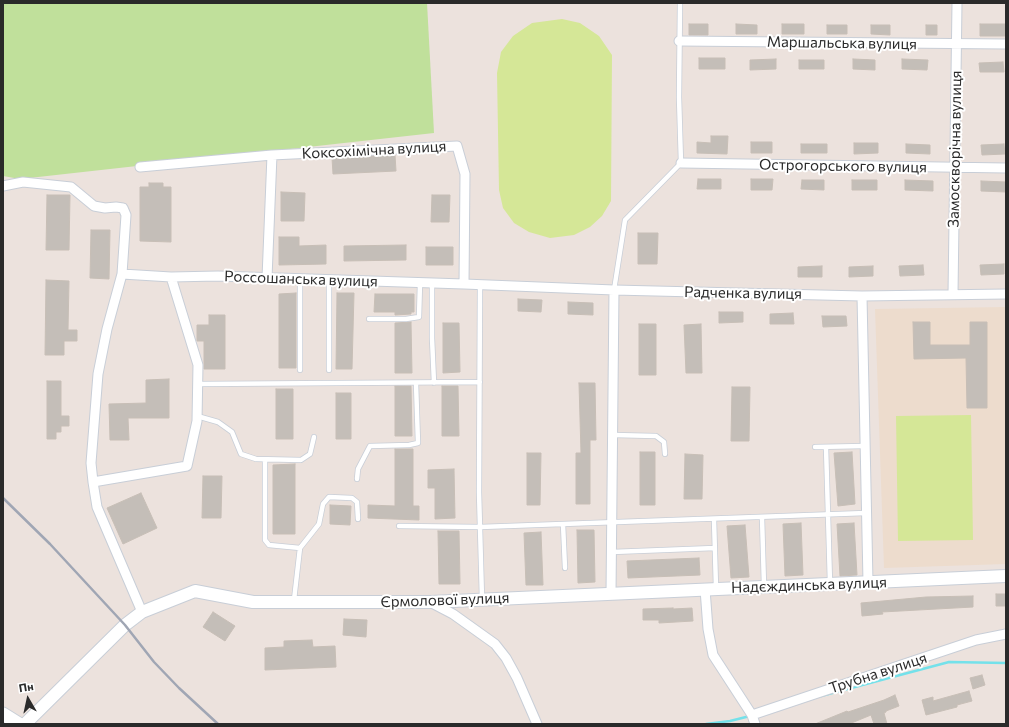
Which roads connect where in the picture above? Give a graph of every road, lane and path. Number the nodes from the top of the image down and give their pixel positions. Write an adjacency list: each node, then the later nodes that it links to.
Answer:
1 (680, 3): 3 (lane)
2 (957, 3): 4 (street, Замоскворічна вулиця)
3 (679, 41): 4 (street, Маршальська вулиця); 7 (lane)
4 (957, 44): 5 (street, Маршальська вулиця); 9 (street, Замоскворічна вулиця)
5 (1006, 44)
6 (272, 155): 8 (street, Коксохімічна вулиця); 14 (street); 19 (street, Коксохімічна вулиця)
7 (681, 163): 9 (street, Острогорського вулиця); 21 (lane)
8 (140, 167)
9 (955, 168): 10 (street, Острогорського вулиця); 22 (street, Замоскворічна вулиця)
10 (1006, 168)
11 (3, 186): 12 (street)
12 (122, 274): 13 (street, Россошанська вулиця); 41 (street)
13 (171, 276): 14 (street, Россошанська вулиця); 31 (street)
14 (267, 278): 15 (street, Россошанська вулиця)
15 (300, 279): 16 (street, Россошанська вулиця); 26 (lane)
16 (329, 280): 17 (street, Россошанська вулиця); 27 (lane)
17 (420, 283): 18 (street, Россошанська вулиця); 25 (lane)
18 (432, 283): 19 (street, Россошанська вулиця); 30 (lane)
19 (464, 284): 20 (street, Россошанська вулиця)
20 (480, 285): 21 (street, Радченка вулиця); 28 (lane)
21 (614, 290): 24 (street, Радченка вулиця); 33 (street)
22 (953, 294): 23 (street, Радченка вулиця); 24 (street, Радченка вулиця)
23 (1006, 294)
24 (862, 296): 35 (street)
25 (369, 319)
26 (300, 370)
27 (329, 370)
28 (480, 382): 30 (lane); 50 (lane)
29 (416, 383): 30 (lane); 31 (lane); 40 (lane)
30 (434, 383)
31 (198, 384): 32 (street)
32 (197, 416): 39 (lane); 41 (street)
33 (613, 435): 38 (lane); 47 (street)
34 (314, 437): 39 (lane)
35 (865, 446): 37 (lane); 42 (street)
36 (815, 447): 37 (lane)
37 (826, 447): 43 (lane)
38 (665, 454)
39 (266, 460): 51 (lane)
40 (356, 479)
41 (93, 482): 64 (street)
42 (866, 513): 43 (lane); 56 (street)
43 (828, 514): 44 (lane); 57 (lane)
44 (762, 517): 46 (lane); 58 (lane)
45 (358, 519): 51 (lane)
46 (714, 519): 47 (lane); 52 (lane)
47 (612, 522): 48 (lane); 53 (street)
48 (563, 524): 50 (lane); 54 (lane)
49 (399, 526): 50 (lane)
50 (480, 527): 61 (lane)
51 (300, 548): 62 (lane)
52 (715, 548): 53 (lane); 59 (lane)
53 (612, 552): 60 (street)
54 (565, 568)
55 (1006, 576): 56 (street, Надєждинська вулиця)
56 (868, 582): 57 (street, Надєждинська вулиця)
57 (830, 584): 58 (street, Надєждинська вулиця)
58 (764, 586): 59 (street, Надєждинська вулиця)
59 (710, 588): 60 (street, Надєждинська вулиця); 67 (street)
60 (611, 593): 61 (street, Єрмолової вулиця)
61 (482, 600): 63 (street, Єрмолової вулиця)
62 (294, 602): 63 (street, Єрмолової вулиця); 64 (street, Єрмолової вулиця)
63 (430, 602): 70 (street)
64 (142, 612): 69 (street, Єрмолової вулиця)
65 (1006, 634): 67 (street, Трубна вулиця)
66 (3, 714): 68 (main road)
67 (753, 720)
68 (19, 724)
69 (25, 724)
70 (537, 724)

